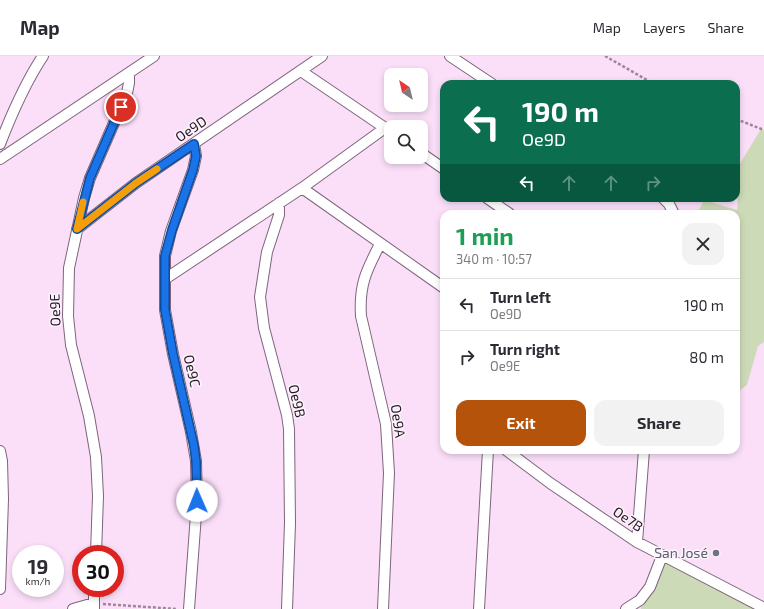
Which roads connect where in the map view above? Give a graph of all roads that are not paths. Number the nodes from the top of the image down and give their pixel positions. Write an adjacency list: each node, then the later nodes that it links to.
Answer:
1 (44, 56): 10 (street)
2 (154, 56): 6 (street)
3 (322, 56): 5 (street, Oe9D)
4 (450, 56): 7 (street)
5 (301, 71): 8 (street); 11 (street, Oe9D)
6 (130, 73): 13 (street); 19 (street, Oe9E)
7 (486, 80)
8 (384, 127)
9 (384, 133): 15 (street)
10 (0, 144)
11 (194, 144): 19 (street, Oe9D); 21 (street, Oe9C)
12 (428, 158): 14 (street)
13 (0, 159)
14 (440, 166)
15 (302, 188): 17 (street); 20 (street)
16 (493, 202): 18 (street)
17 (279, 203): 21 (street); 35 (street, Oe9B)
18 (504, 210)
19 (77, 229): 28 (street, Oe9E)
20 (380, 244): 22 (street); 36 (street, Oe9A)
21 (165, 279): 34 (street, Oe9C)
22 (440, 285)
23 (0, 451): 30 (street)
24 (488, 454): 37 (street)
25 (511, 454): 27 (street, Oe7B)
26 (644, 454): 27 (street)
27 (637, 542): 29 (street, Oe7B)
28 (96, 545)
29 (662, 556): 32 (street, Oe7B); 38 (street)
30 (0, 589)
31 (94, 606): 33 (street)
32 (764, 608)
33 (73, 609)
34 (189, 609)
35 (287, 609)
36 (383, 609)
37 (479, 609)
38 (626, 609)

